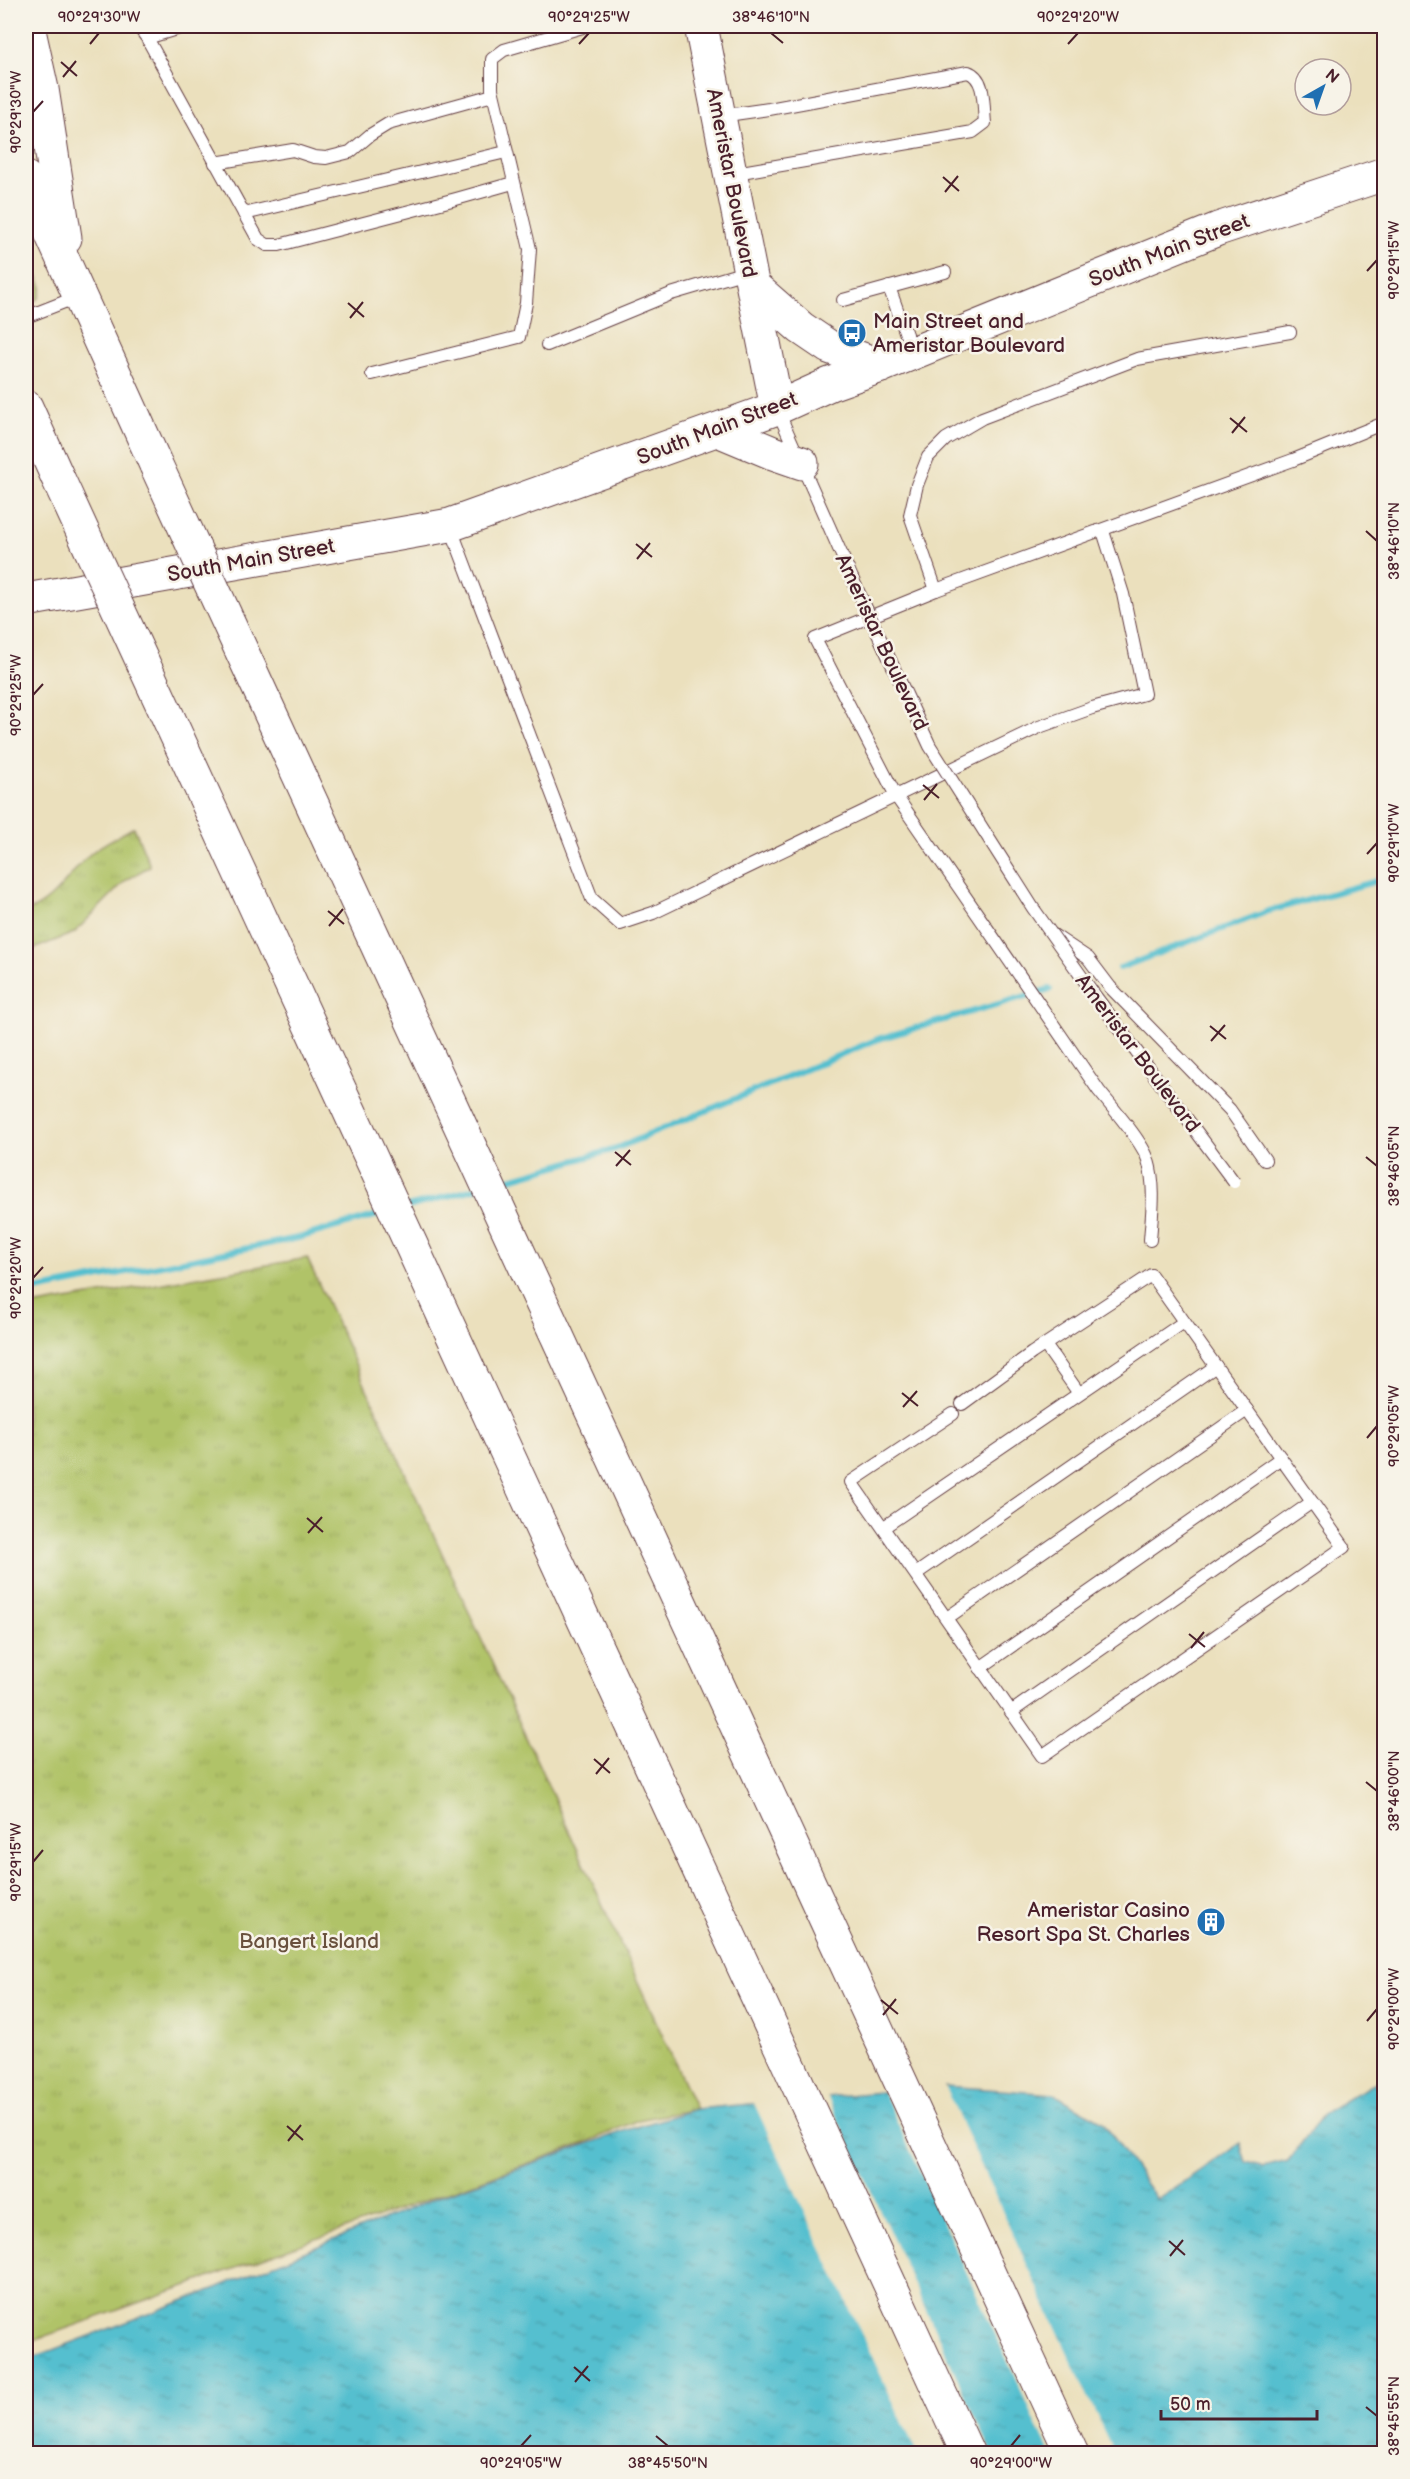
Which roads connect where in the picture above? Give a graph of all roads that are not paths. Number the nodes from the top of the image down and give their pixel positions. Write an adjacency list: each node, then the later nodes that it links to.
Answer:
1 (28, 26): 18 (main road)
2 (138, 26): 6 (lane)
3 (186, 26): 6 (lane)
4 (586, 26): 7 (lane)
5 (701, 26): 8 (main road, Ameristar Boulevard)
6 (147, 38): 10 (lane)
7 (493, 95): 9 (lane); 10 (lane)
8 (719, 116): 11 (main road, Ameristar Boulevard); 11 (lane)
9 (506, 152): 14 (lane); 15 (lane)
10 (215, 163): 15 (lane)
11 (730, 174): 17 (main road, Ameristar Boulevard)
12 (1384, 174): 24 (main road, South Main Street)
13 (26, 178): 18 (main road)
14 (513, 183): 15 (lane); 26 (lane)
15 (244, 214)
16 (945, 272): 19 (lane)
17 (751, 278): 23 (lane); 25 (main road); 28 (main road, Ameristar Boulevard)
18 (75, 287): 21 (lane); 54 (main road, bridge)
19 (889, 287): 20 (lane); 24 (lane)
20 (843, 300)
21 (26, 317)
22 (1290, 332): 34 (lane)
23 (547, 345)
24 (913, 353): 25 (main road, South Main Street)
25 (881, 366): 28 (main road, South Main Street)
26 (372, 374)
27 (26, 407): 53 (main road, bridge)
28 (777, 408): 30 (main road, South Main Street); 31 (lane, Ameristar Boulevard)
29 (1384, 423): 33 (lane)
30 (717, 430): 31 (main road); 32 (main road, South Main Street)
31 (804, 467): 37 (lane, Ameristar Boulevard, bridge)
32 (450, 525): 35 (main road, South Main Street); 36 (lane)
33 (1102, 531): 34 (lane); 36 (lane)
34 (936, 590): 36 (lane)
35 (26, 600)
36 (896, 796): 40 (lane)
37 (1052, 934): 38 (lane); 39 (lane, Ameristar Boulevard, bridge)
38 (1265, 1160)
39 (1234, 1182)
40 (1150, 1240)
41 (1184, 1322): 42 (lane); 43 (lane); 44 (lane)
42 (1045, 1345): 44 (lane); 48 (lane)
43 (1216, 1366): 45 (lane); 49 (lane)
44 (1078, 1392): 48 (lane)
45 (1247, 1410): 46 (lane); 50 (lane)
46 (1281, 1458): 47 (lane); 51 (lane)
47 (1312, 1502): 52 (lane); 52 (lane)
48 (884, 1527): 49 (lane)
49 (917, 1574): 50 (lane)
50 (947, 1618): 51 (lane)
51 (980, 1668): 52 (lane)
52 (1011, 1712)
53 (968, 2454)
54 (1072, 2454)

